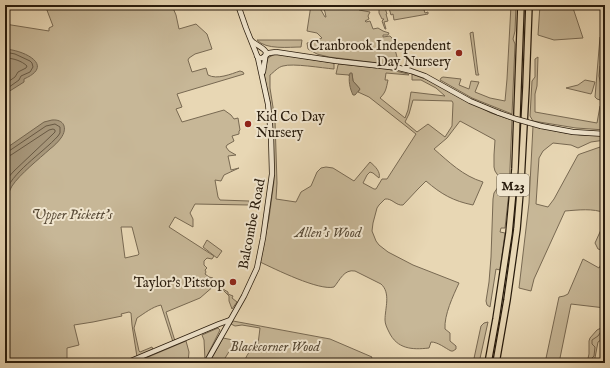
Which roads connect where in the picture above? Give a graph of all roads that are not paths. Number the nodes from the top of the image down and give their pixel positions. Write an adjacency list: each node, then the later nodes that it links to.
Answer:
1 (238, 5): 4 (main road, Balcombe Road)
2 (521, 5): 16 (highway, M23)
3 (529, 5): 17 (highway, M23)
4 (251, 40): 5 (main road); 7 (main road, Balcombe Road)
5 (262, 48): 6 (main road); 7 (main road); 8 (main road)
6 (284, 53): 8 (main road); 10 (main road, bridge)
7 (257, 55): 8 (main road); 9 (main road, Balcombe Road)
8 (266, 56): 9 (main road, Balcombe Road)
9 (262, 78): 11 (main road, Balcombe Road)
10 (605, 134)
11 (230, 320): 12 (main road); 13 (main road, Balcombe Road)
12 (218, 324): 13 (main road); 14 (main road)
13 (224, 330): 15 (main road, Balcombe Road)
14 (126, 363)
15 (206, 363)
16 (488, 363)
17 (496, 363)

